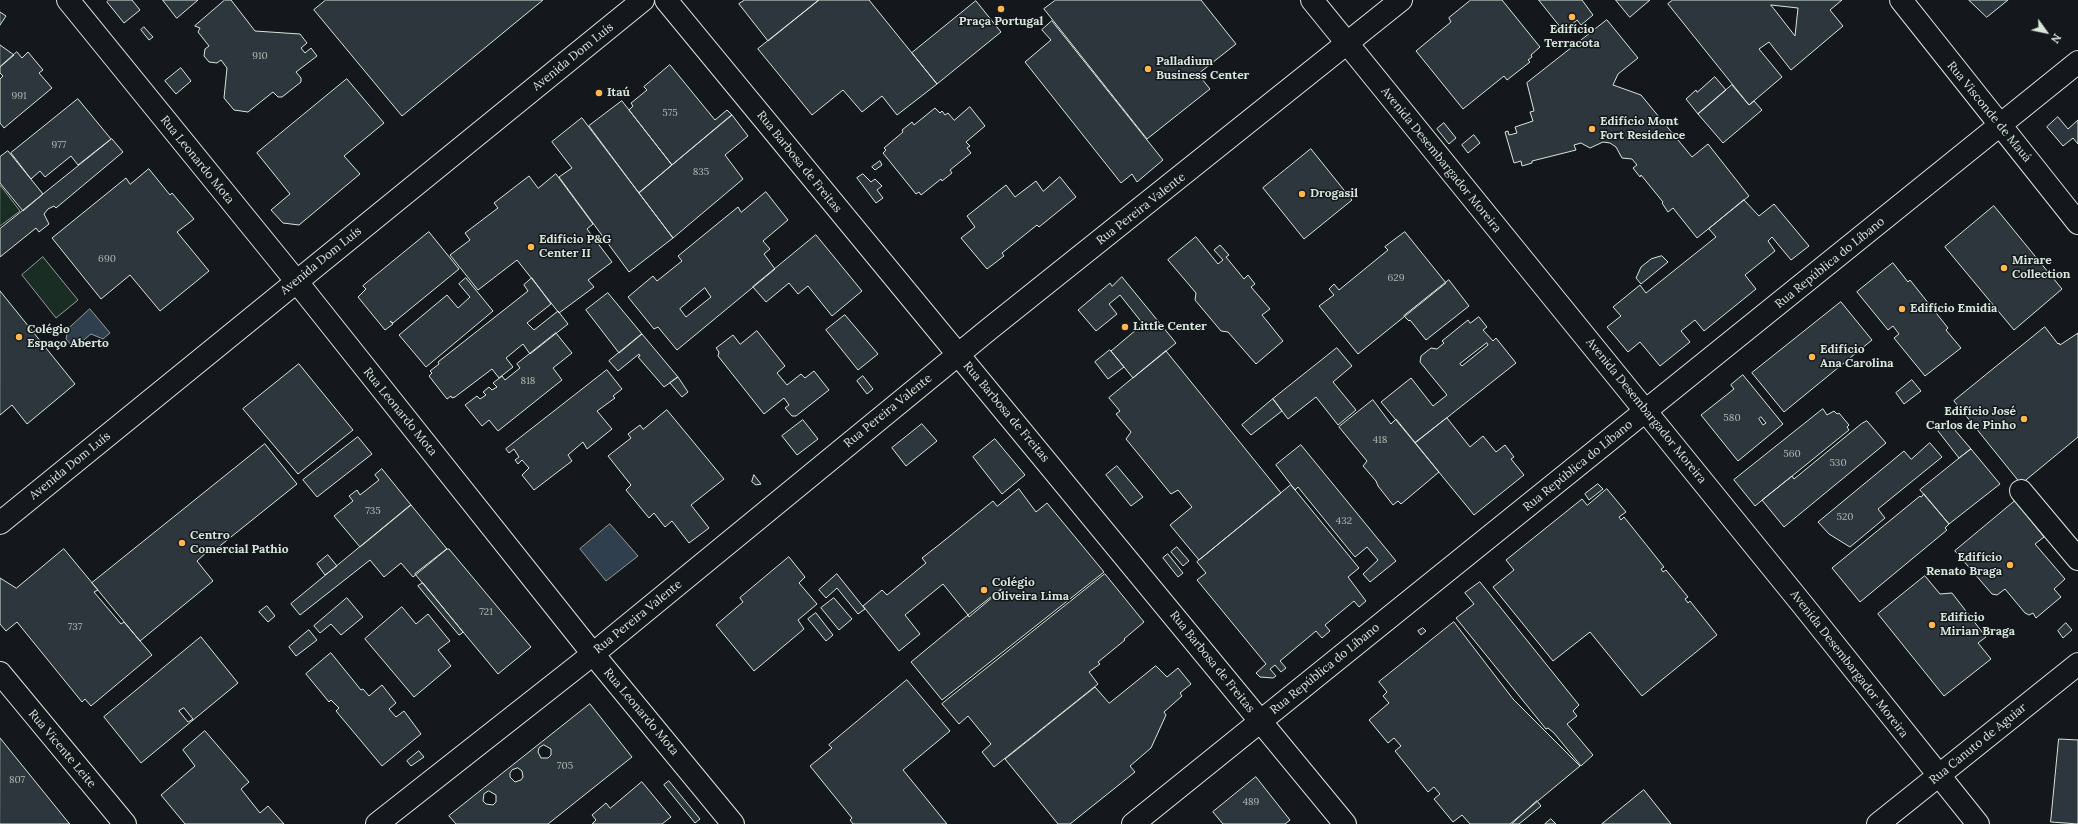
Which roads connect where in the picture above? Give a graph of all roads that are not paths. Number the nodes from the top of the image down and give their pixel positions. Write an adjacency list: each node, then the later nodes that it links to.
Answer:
1 (68, 0): 11 (street, Rua Leonardo Mota)
2 (643, 0): 11 (street, Avenida Dom Luís)
3 (666, 0): 12 (street, Rua Barbosa de Freitas)
4 (1312, 0): 7 (street, Avenida Desembargador Moreira)
5 (1401, 0): 7 (street, Rua Pereira Valente)
6 (1901, 0): 9 (street, Rua Visconde de Mauá)
7 (1347, 44): 12 (street, Rua Pereira Valente); 13 (street, Avenida Desembargador Moreira)
8 (2078, 62): 9 (street, Rua República do Líbano)
9 (2000, 126): 10 (street, Rua Visconde de Mauá); 13 (street, Rua República do Líbano)
10 (2078, 223)
11 (297, 282): 15 (street, Avenida Dom Luís); 17 (street, Rua Leonardo Mota)
12 (958, 354): 17 (street, Rua Pereira Valente); 20 (street, Rua Barbosa de Freitas)
13 (1646, 412): 20 (street, Rua República do Líbano); 21 (street, Avenida Desembargador Moreira)
14 (2021, 491): 16 (street)
15 (0, 523)
16 (2078, 559)
17 (593, 654): 23 (street, Rua Pereira Valente); 24 (street, Rua Leonardo Mota)
18 (2078, 664): 21 (street, Rua Canuto de Aguiar)
19 (0, 673): 22 (street, Rua Vicente Leite)
20 (1261, 721): 25 (street, Rua República do Líbano); 26 (street, Rua Barbosa de Freitas)
21 (1938, 776): 27 (street, Rua Canuto de Aguiar); 28 (street, Avenida Desembargador Moreira)
22 (125, 824)
23 (377, 824)
24 (734, 824)
25 (1133, 824)
26 (1346, 824)
27 (1878, 824)
28 (1978, 824)

